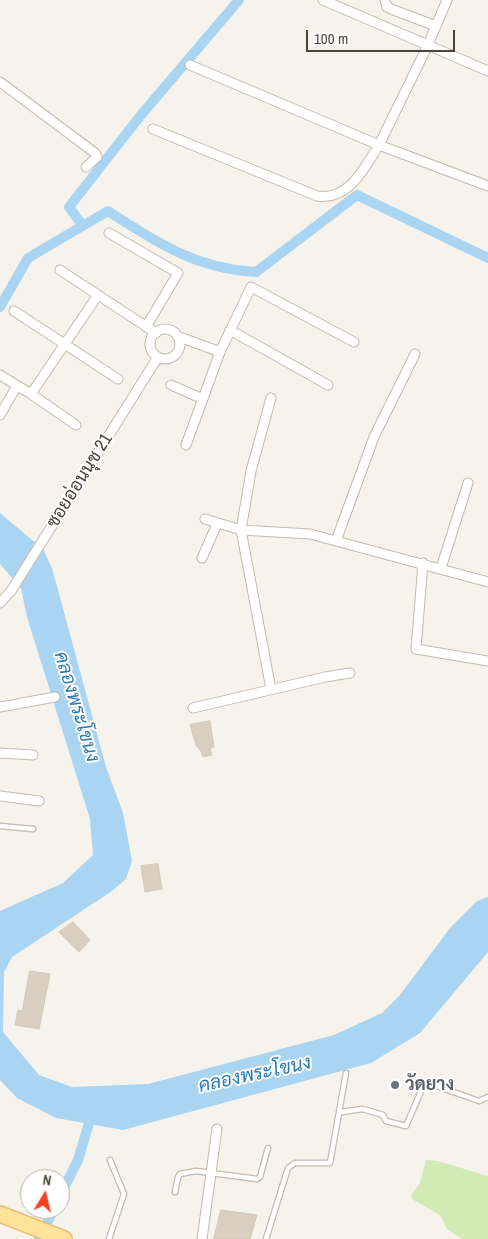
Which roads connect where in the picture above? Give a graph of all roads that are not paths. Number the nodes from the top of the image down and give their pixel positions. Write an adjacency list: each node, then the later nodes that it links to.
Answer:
1 (323, 0): 5 (street)
2 (386, 0): 4 (street)
3 (447, 0): 4 (street)
4 (436, 26): 5 (street)
5 (427, 47): 7 (street); 10 (street)
6 (190, 65): 10 (street)
7 (488, 71)
8 (0, 82): 11 (street)
9 (153, 129): 10 (street)
10 (379, 145): 12 (street)
11 (86, 168)
12 (488, 186)
13 (109, 233): 17 (street)
14 (60, 270): 15 (street)
15 (98, 295): 17 (street); 22 (street)
16 (14, 311): 22 (street)
17 (146, 327): 19 (street)
18 (230, 330): 21 (street); 23 (street); 29 (street)
19 (156, 333): 20 (street); 25 (street)
20 (177, 336): 23 (street); 25 (street)
21 (354, 342)
22 (66, 343): 27 (street); 31 (street)
23 (220, 352): 33 (street)
24 (415, 354): 41 (street)
25 (158, 357): 46 (street, ซอยอ่อนนุช 21)
26 (0, 375): 30 (street)
27 (118, 379)
28 (171, 385): 33 (street)
29 (328, 385)
30 (17, 386): 31 (street); 34 (street)
31 (31, 394): 35 (street)
32 (271, 398): 40 (street)
33 (203, 399): 36 (street)
34 (0, 415)
35 (76, 425)
36 (186, 445)
37 (468, 483): 44 (street)
38 (205, 519): 39 (street)
39 (217, 524): 40 (street); 42 (street)
40 (241, 530): 41 (street); 49 (street)
41 (336, 541): 43 (street)
42 (202, 558)
43 (422, 563): 44 (street); 47 (street)
44 (441, 568): 45 (street)
45 (488, 582)
46 (0, 603)
47 (488, 661)
48 (350, 673): 49 (street)
49 (271, 689): 52 (street)
50 (55, 697): 51 (street)
51 (0, 707)
52 (193, 708)
53 (0, 753): 54 (street)
54 (33, 755)
55 (0, 796): 56 (street)
56 (39, 801)
57 (0, 826): 58 (lane)
58 (33, 829)
59 (346, 1073): 61 (lane)
60 (488, 1098): 61 (lane)
61 (341, 1112): 73 (lane)
62 (217, 1129): 65 (street)
63 (268, 1148): 65 (lane)
64 (110, 1160): 71 (lane)
65 (211, 1172): 66 (lane); 72 (street)
66 (175, 1192)
67 (0, 1214): 69 (main road)
68 (0, 1224): 69 (main road)
69 (34, 1234): 70 (main road)
70 (61, 1238)
71 (109, 1239)
72 (202, 1239)
73 (266, 1239)

